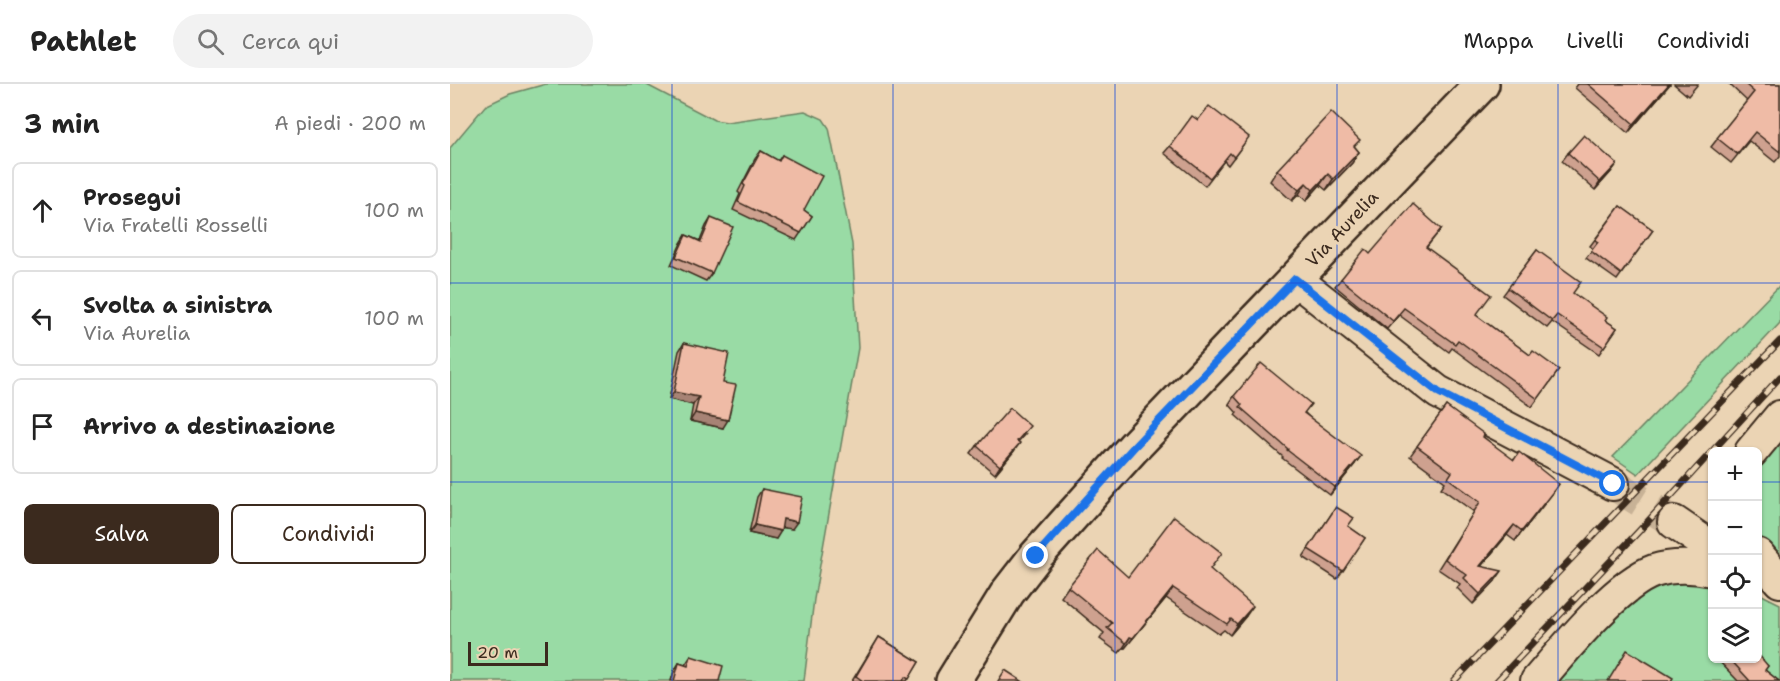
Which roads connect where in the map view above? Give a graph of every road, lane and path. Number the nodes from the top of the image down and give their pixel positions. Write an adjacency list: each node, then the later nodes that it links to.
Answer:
1 (1482, 84): 2 (main road, Via Aurelia)
2 (1295, 279): 5 (street); 14 (main road, Via Aurelia)
3 (1780, 417): 4 (street)
4 (1755, 447)
5 (1613, 484)
6 (1674, 522): 7 (street)
7 (1708, 545)
8 (1762, 560): 11 (street)
9 (1708, 569): 15 (street)
10 (1762, 580): 13 (street)
11 (1780, 581)
12 (1762, 586): 13 (street)
13 (1780, 594)
14 (953, 681)
15 (1537, 681)

